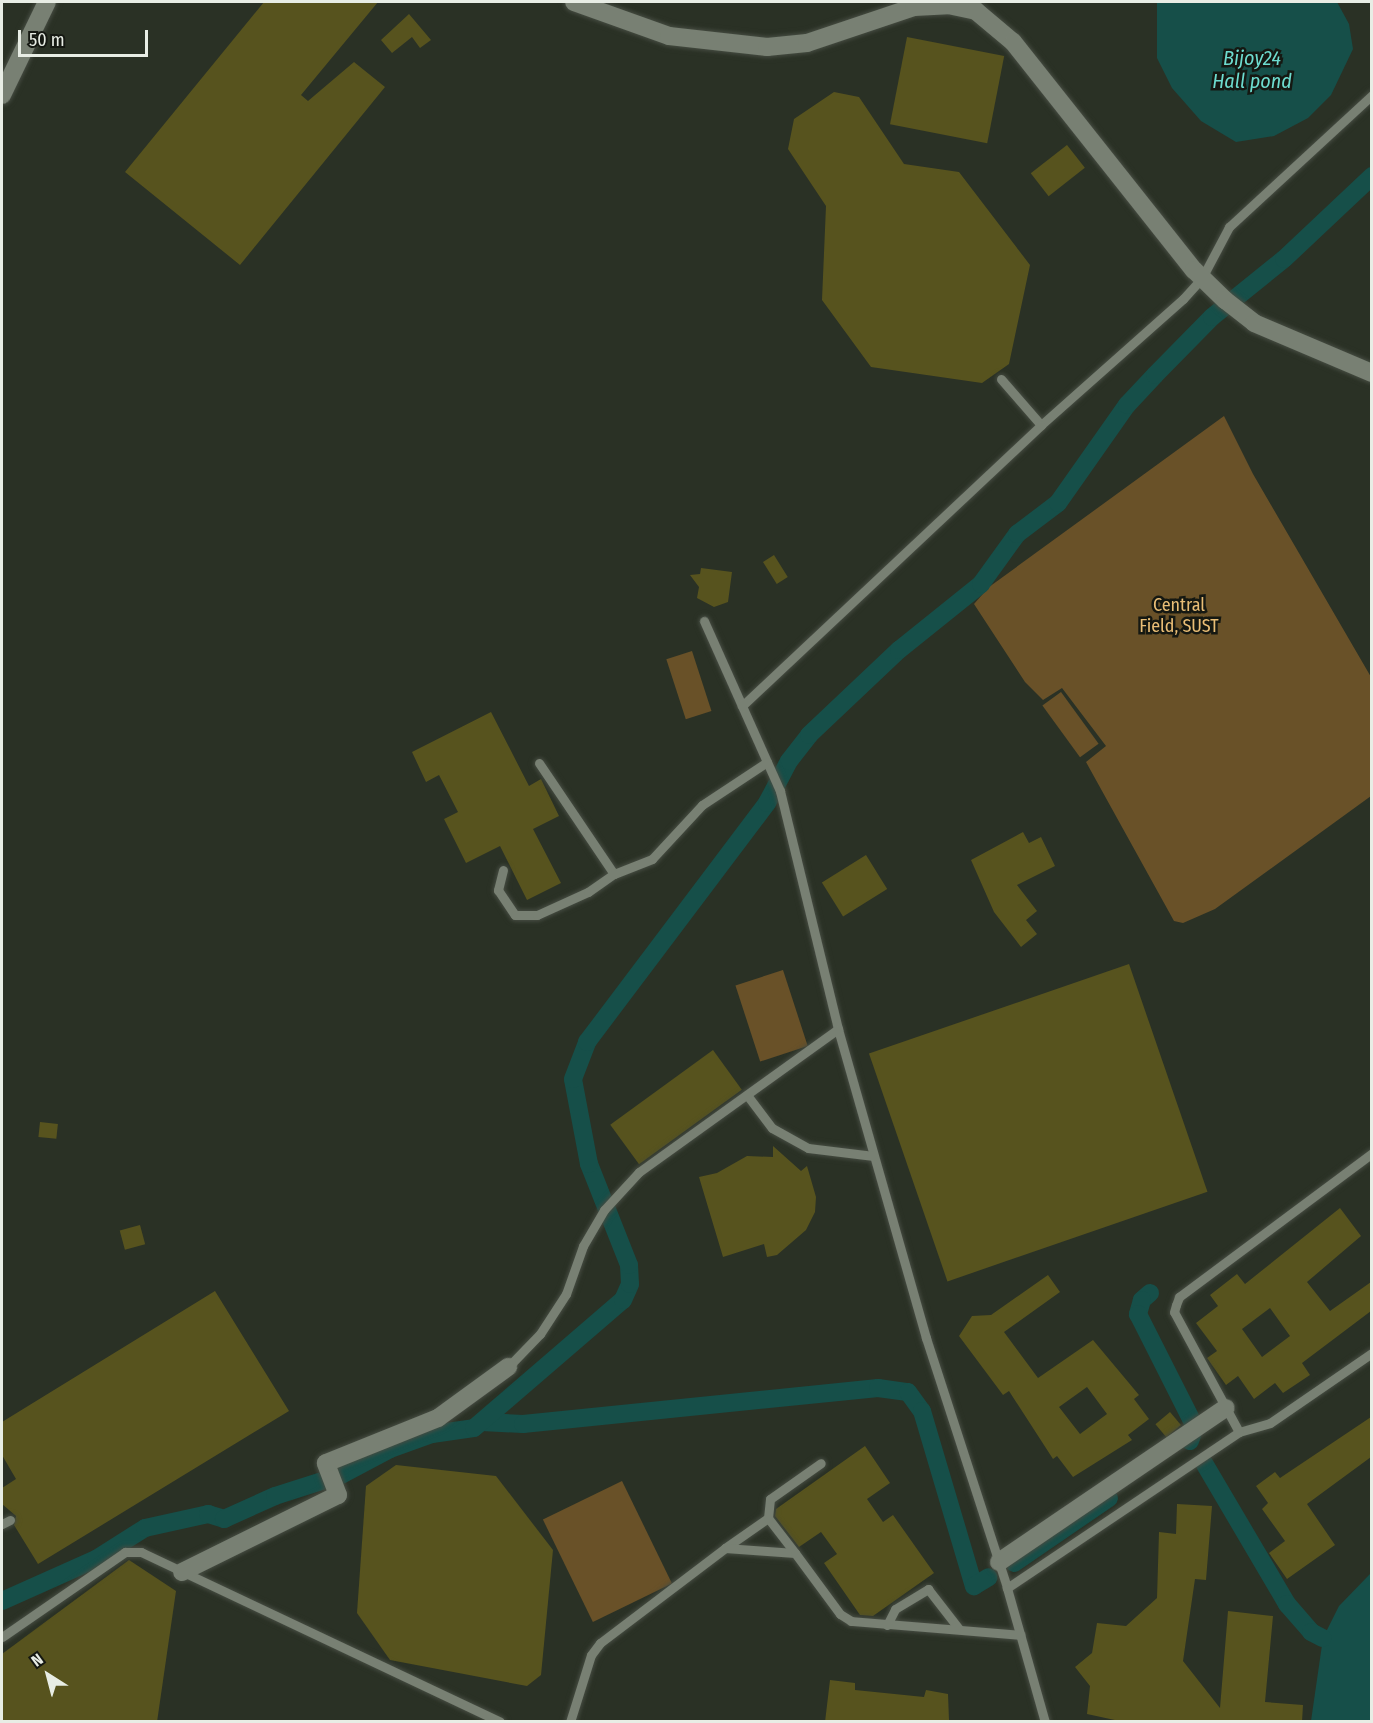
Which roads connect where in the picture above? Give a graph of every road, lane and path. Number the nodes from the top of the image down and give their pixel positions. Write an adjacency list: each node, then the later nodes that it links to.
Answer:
1 (47, 2): 4 (street)
2 (574, 2): 3 (street)
3 (617, 10): 6 (street)
4 (2, 95)
5 (1371, 95): 6 (lane)
6 (1202, 278): 7 (street); 9 (lane)
7 (1371, 373)
8 (1001, 379): 9 (lane)
9 (1041, 425): 11 (lane)
10 (704, 621): 11 (lane)
11 (742, 706): 12 (lane)
12 (767, 762): 15 (lane); 16 (lane)
13 (539, 763): 15 (lane)
14 (503, 870): 15 (lane)
15 (614, 874)
16 (838, 1029): 17 (lane); 19 (lane)
17 (747, 1095): 19 (lane); 21 (lane)
18 (1371, 1154): 22 (lane)
19 (874, 1155): 28 (lane)
20 (1371, 1353): 23 (lane)
21 (508, 1367): 29 (street)
22 (1226, 1408): 23 (lane); 28 (street)
23 (1239, 1432): 30 (lane)
24 (821, 1463): 25 (lane)
25 (768, 1518): 26 (lane); 27 (lane)
26 (725, 1548): 27 (lane); 36 (lane)
27 (795, 1553): 31 (lane)
28 (999, 1562): 30 (lane)
29 (182, 1572): 34 (lane); 35 (lane)
30 (1007, 1588): 33 (lane)
31 (887, 1625): 32 (lane); 32 (lane)
32 (959, 1629): 33 (lane)
33 (1020, 1635): 37 (lane)
34 (2, 1637)
35 (500, 1722)
36 (570, 1722)
37 (1045, 1722)

